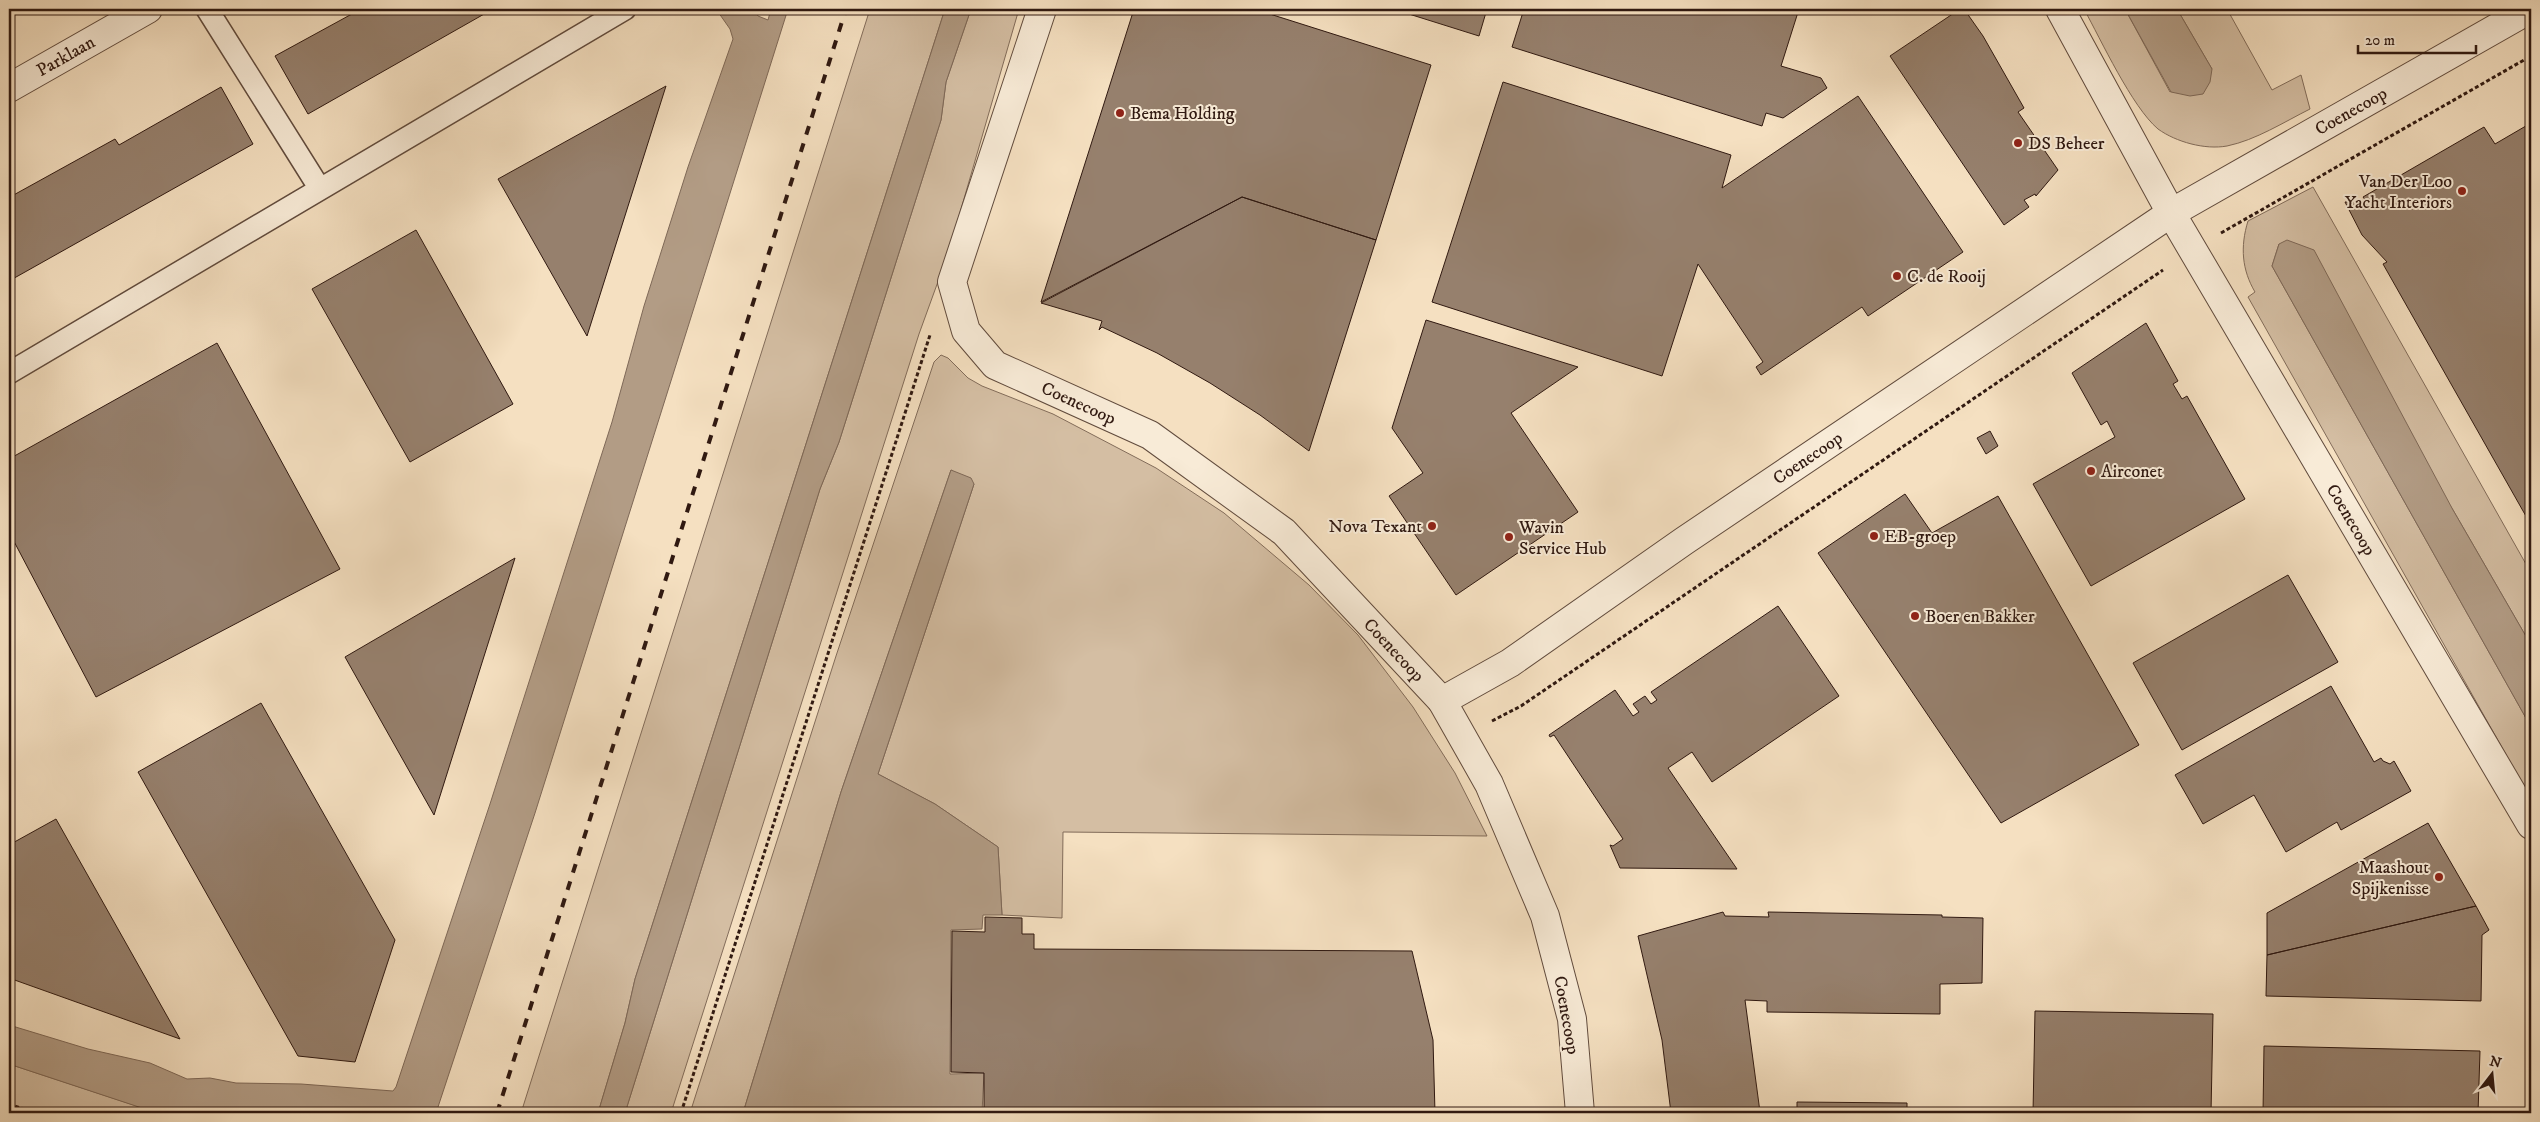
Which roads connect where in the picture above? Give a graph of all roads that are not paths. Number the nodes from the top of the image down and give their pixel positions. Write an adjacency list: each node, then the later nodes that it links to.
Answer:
1 (148, 9): 7 (street, Parklaan)
2 (207, 9): 8 (lane)
3 (625, 9): 8 (lane)
4 (1042, 9): 11 (street, Coenecoop)
5 (2060, 9): 9 (street, Coenecoop)
6 (2530, 9): 9 (street, Coenecoop)
7 (9, 88)
8 (320, 189): 10 (lane)
9 (2171, 212): 11 (street, Coenecoop); 12 (street, Coenecoop)
10 (9, 374)
11 (1442, 701): 13 (street, Coenecoop)
12 (2531, 825)
13 (1580, 1113)

